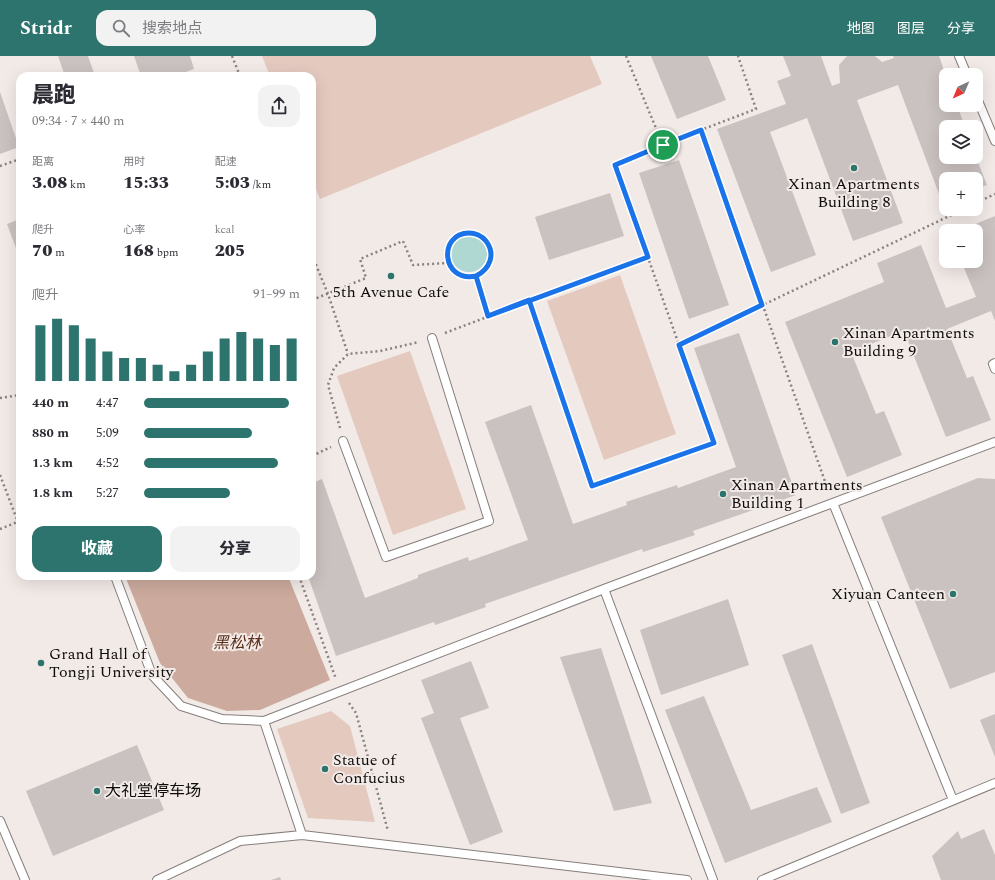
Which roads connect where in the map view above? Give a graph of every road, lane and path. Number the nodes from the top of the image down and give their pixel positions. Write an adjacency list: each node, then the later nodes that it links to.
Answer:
1 (232, 56): 6 (path)
2 (626, 56): 10 (path)
3 (738, 56): 8 (path)
4 (959, 56): 5 (lane)
5 (964, 68)
6 (238, 72)
7 (983, 112): 9 (lane)
8 (701, 130): 10 (path); 23 (path)
9 (995, 140)
10 (663, 145): 16 (path)
11 (16, 160): 12 (path)
12 (0, 166)
13 (995, 194): 14 (path)
14 (983, 200)
15 (949, 216): 23 (path)
16 (648, 257): 22 (path); 26 (path)
17 (448, 263): 19 (path); 19 (path); 20 (path)
18 (316, 265): 20 (path)
19 (476, 276): 24 (path)
20 (328, 294): 21 (path); 27 (path)
21 (316, 298)
22 (529, 300): 24 (path); 26 (path)
23 (762, 305): 26 (path); 36 (path)
24 (488, 316): 25 (path)
25 (432, 338): 27 (path); 32 (lane)
26 (679, 345)
27 (348, 354): 32 (path)
28 (995, 363): 29 (lane)
29 (995, 369)
30 (16, 396): 31 (path)
31 (0, 398)
32 (343, 441): 34 (path)
33 (995, 442): 36 (lane)
34 (316, 454)
35 (0, 475): 37 (path)
36 (833, 503): 42 (lane); 46 (lane)
37 (16, 515)
38 (16, 523): 39 (path)
39 (0, 529)
40 (116, 580): 44 (lane)
41 (300, 580): 43 (path)
42 (604, 589): 43 (lane); 53 (lane)
43 (340, 691): 44 (lane); 49 (path)
44 (264, 721): 48 (lane)
45 (995, 783): 46 (lane)
46 (953, 800): 54 (lane)
47 (0, 821): 50 (lane)
48 (302, 835): 49 (lane); 51 (lane)
49 (392, 846): 52 (lane)
50 (26, 880)
51 (157, 880)
52 (687, 880)
53 (713, 880)
54 (762, 880)

